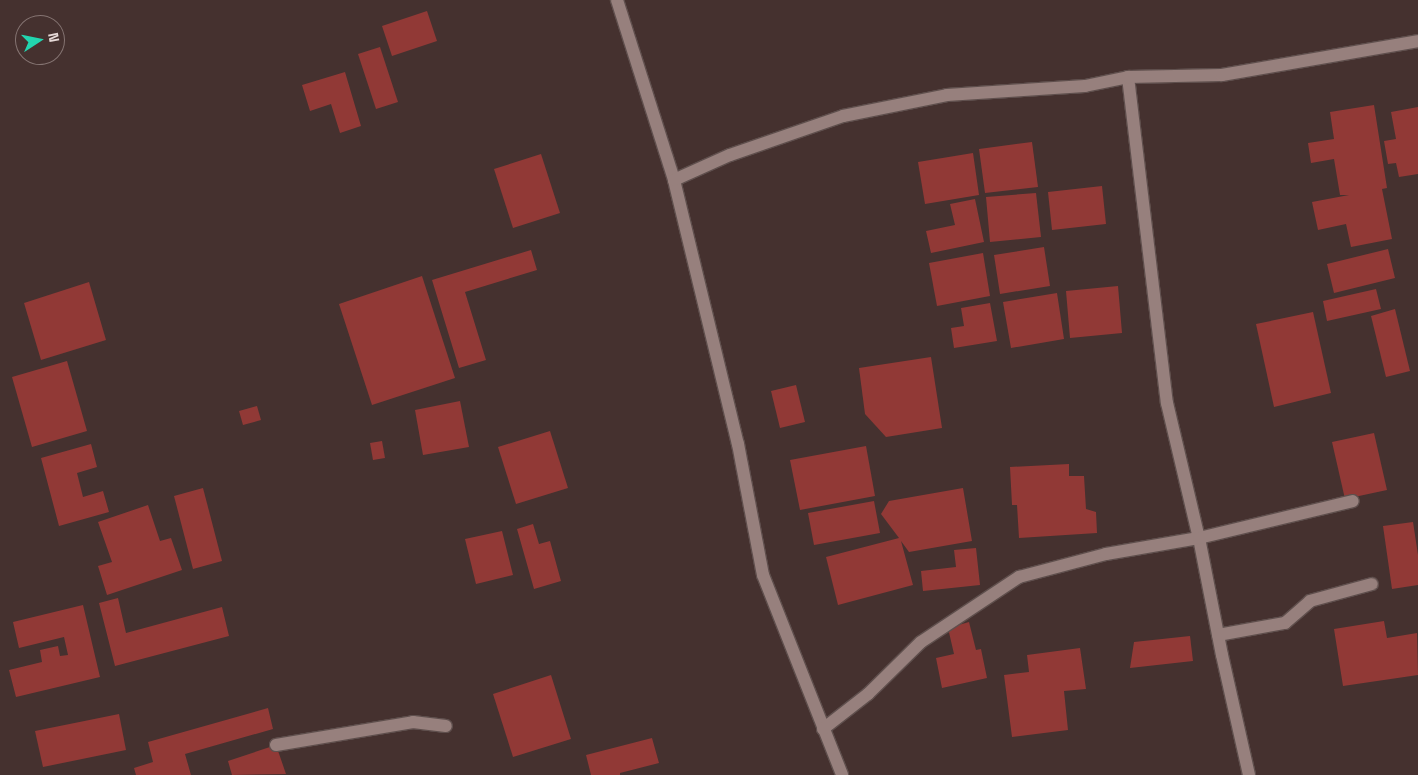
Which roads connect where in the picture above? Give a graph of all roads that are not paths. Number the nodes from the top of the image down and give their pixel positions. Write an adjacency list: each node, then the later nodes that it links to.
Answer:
1 (617, 0): 4 (street)
2 (1418, 41): 3 (street)
3 (1128, 77): 4 (street); 6 (street)
4 (674, 180): 10 (street)
5 (1353, 501): 6 (street)
6 (1199, 538): 8 (street); 10 (street)
7 (1372, 584): 8 (street)
8 (1218, 635): 13 (street)
9 (446, 726): 11 (street)
10 (823, 729): 12 (street)
11 (276, 745)
12 (842, 775)
13 (1249, 775)

